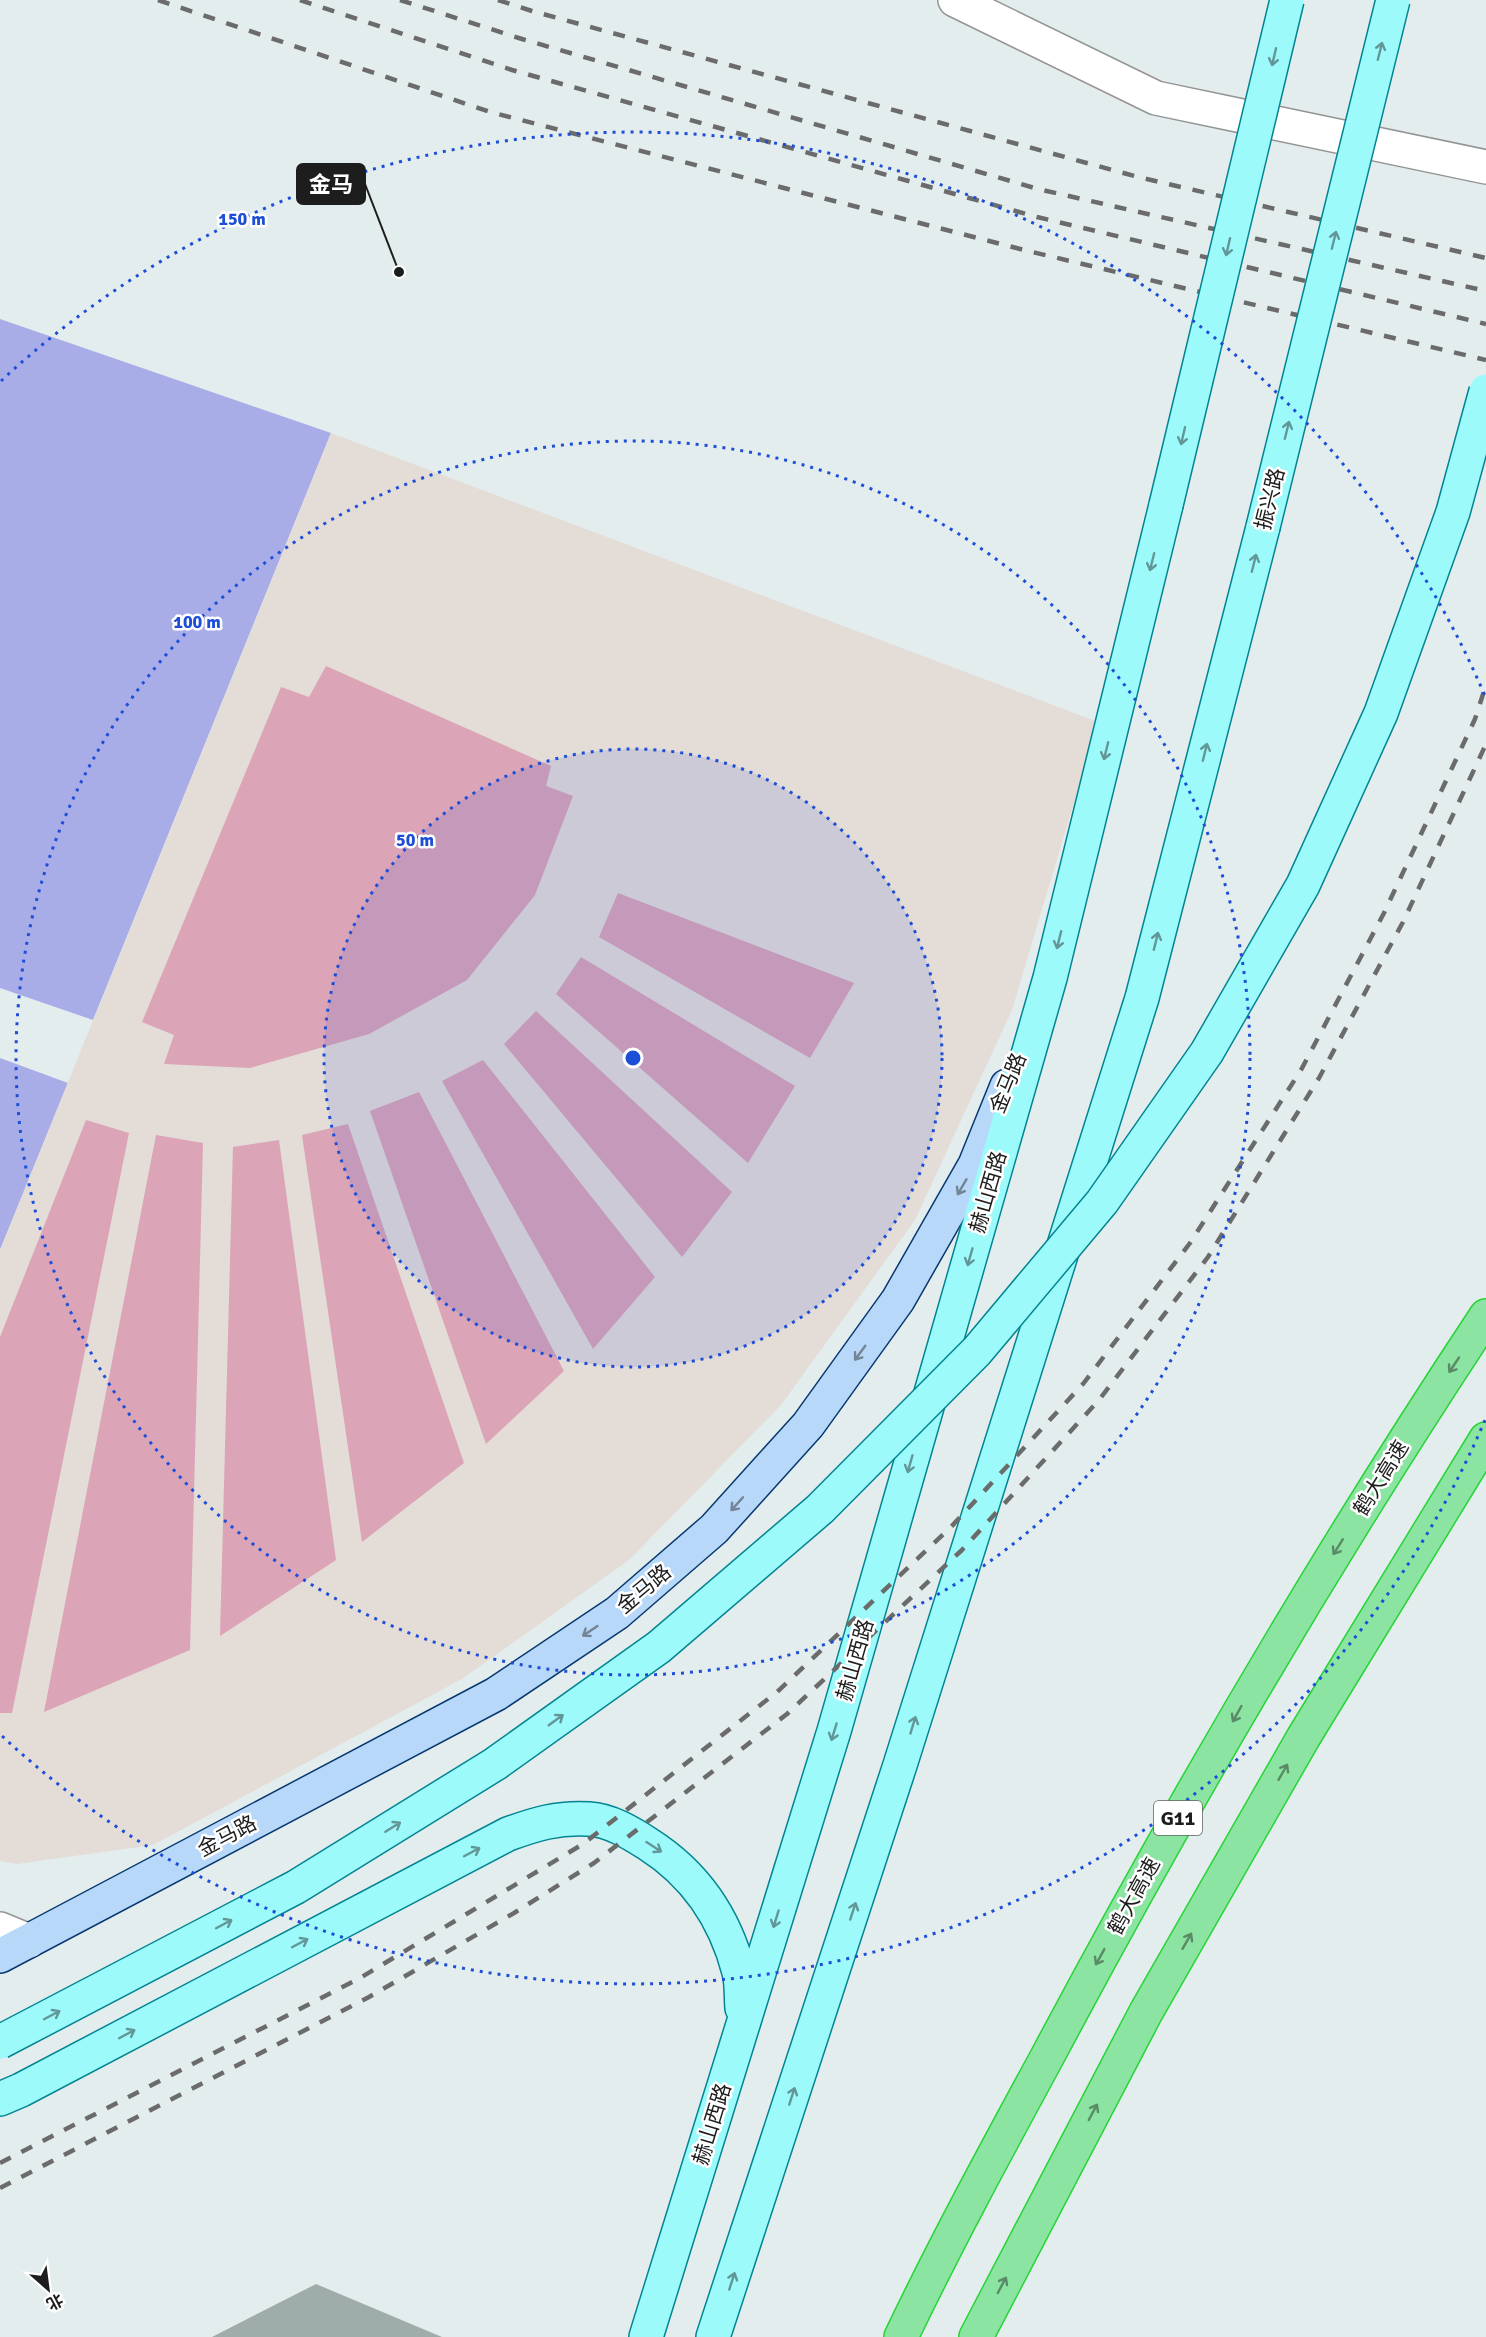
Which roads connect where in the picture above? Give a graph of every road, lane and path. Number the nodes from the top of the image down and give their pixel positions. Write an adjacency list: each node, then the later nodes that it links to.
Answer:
1 (955, 0): 4 (street)
2 (1287, 0): 6 (main road, one-way to 6, bridge)
3 (1393, 0): 15 (main road, 振兴路, one-way to 3, bridge)
4 (1486, 167)
5 (1486, 391): 12 (main road, one-way to 5, bridge)
6 (1050, 978): 9 (main road, 金马路, one-way to 9); 11 (main road, 赫山西路, one-way to 11)
7 (1486, 1316): 16 (highway, 鹤大高速 / G11, one-way to 16)
8 (1486, 1439): 17 (highway, one-way to 8)
9 (14, 1935): 10 (main road, 金马路)
10 (0, 1956)
11 (743, 2023): 13 (main road, one-way to 11); 14 (main road, 赫山西路)
12 (0, 2042)
13 (0, 2098)
14 (646, 2337)
15 (713, 2337)
16 (901, 2337)
17 (976, 2337)

